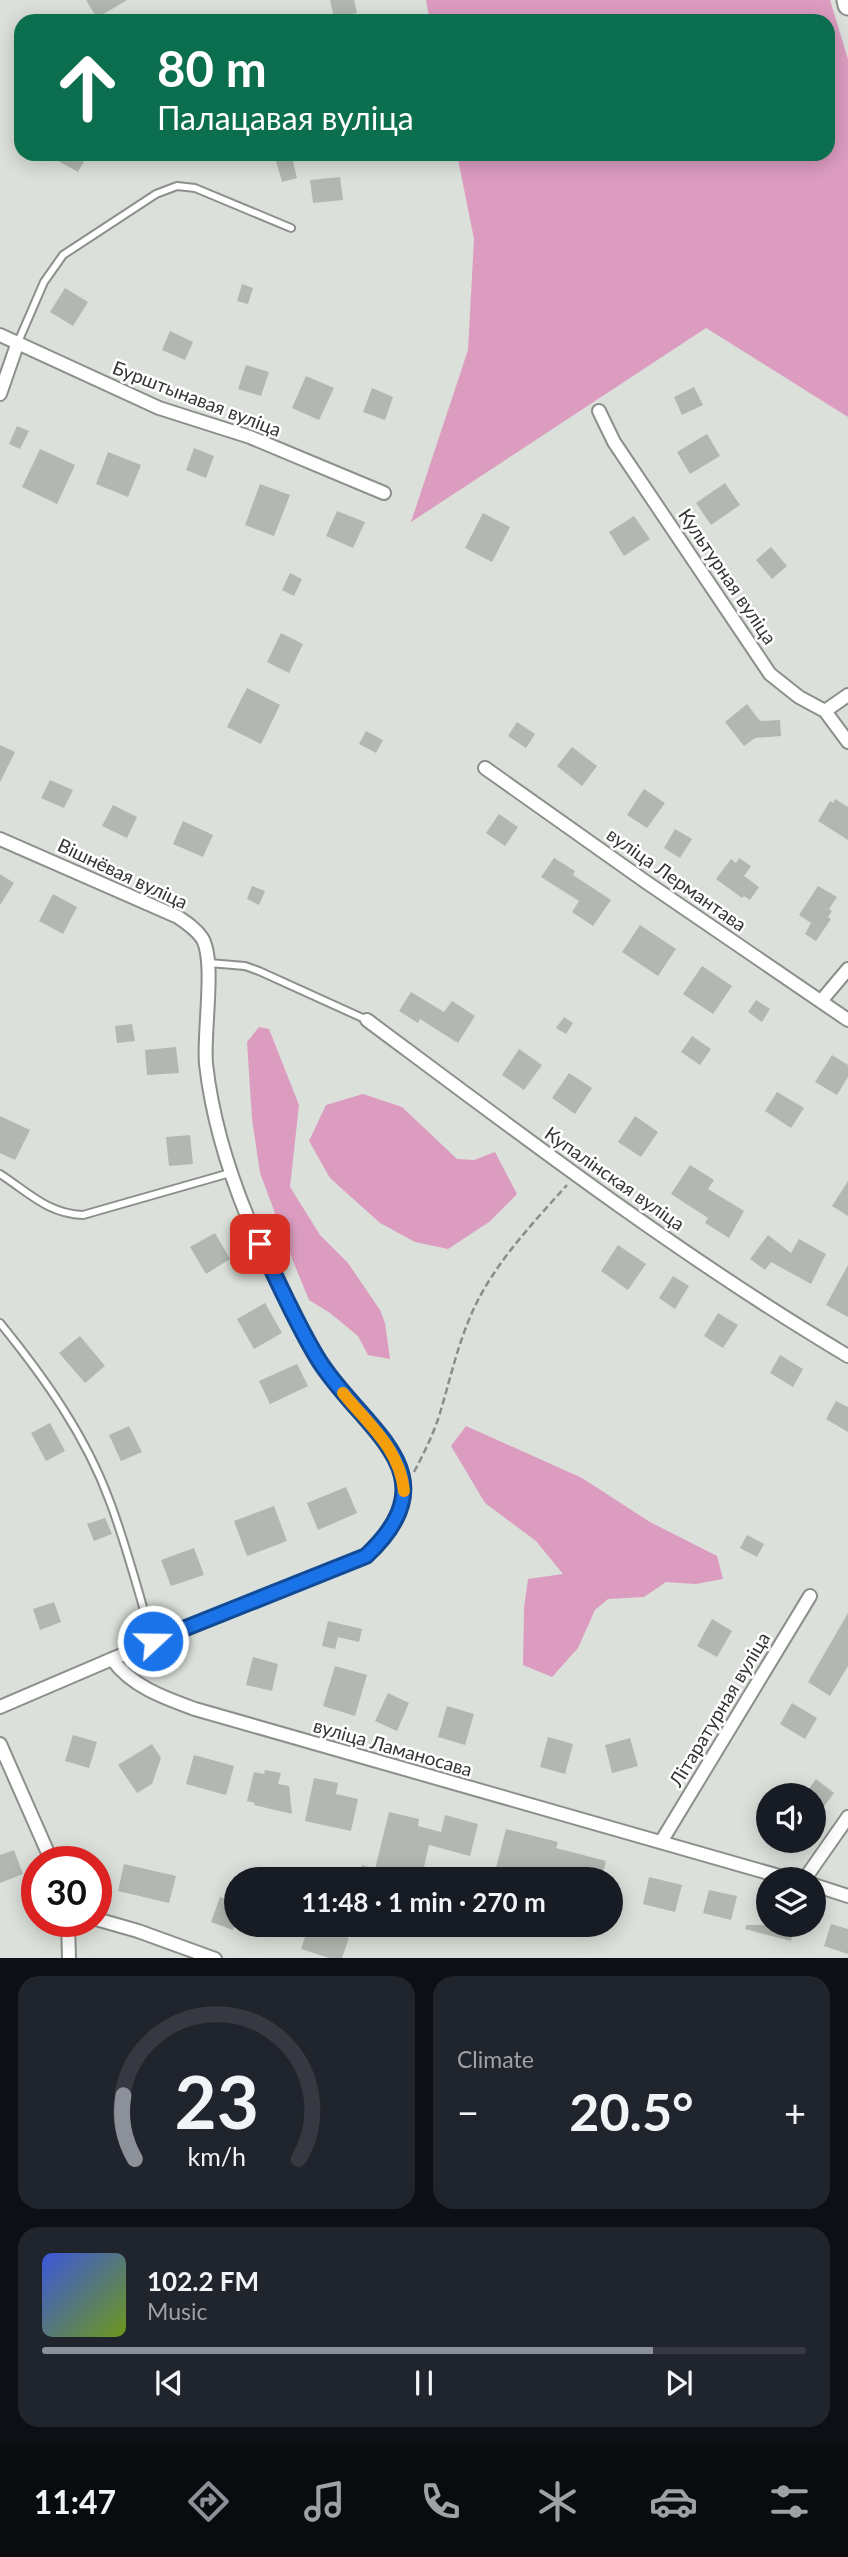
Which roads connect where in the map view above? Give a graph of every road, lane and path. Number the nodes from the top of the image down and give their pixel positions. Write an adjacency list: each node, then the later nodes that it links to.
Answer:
1 (847, 0): 2 (main road)
2 (848, 5)
3 (291, 228): 5 (lane)
4 (0, 335): 5 (street, Бурштынавая вуліца)
5 (18, 342): 6 (street); 8 (street, Бурштынавая вуліца)
6 (0, 394)
7 (600, 411): 10 (street, Культурная вуліца)
8 (384, 493)
9 (848, 695): 10 (street)
10 (825, 711): 11 (street, Культурная вуліца)
11 (848, 742)
12 (485, 768): 16 (street, вуліца Лермантава)
13 (0, 839): 14 (street, Вішнёвая вуліца)
14 (209, 963): 17 (lane); 19 (street)
15 (848, 969): 16 (street)
16 (821, 1001): 18 (street, вуліца Лермантава)
17 (367, 1020): 21 (street, Купалінская вуліца)
18 (848, 1020)
19 (230, 1172): 20 (lane); 24 (street)
20 (0, 1174)
21 (576, 1175): 23 (street, Купалінская вуліца); 24 (path)
22 (0, 1324): 26 (lane)
23 (848, 1356)
24 (405, 1490): 26 (street)
25 (810, 1596): 31 (street, Літаратурная вуліца)
26 (153, 1641): 27 (street)
27 (112, 1659): 28 (street); 31 (street, вуліца Ламаносава)
28 (0, 1707)
29 (0, 1744): 32 (street)
30 (848, 1817): 33 (street)
31 (661, 1842): 34 (street, вуліца Ламаносава)
32 (45, 1846)
33 (813, 1867)
34 (756, 1869)
35 (826, 1889): 36 (street)
36 (848, 1896)
37 (112, 1924): 40 (street)
38 (68, 1937): 39 (street)
39 (69, 1958)
40 (215, 1958)

